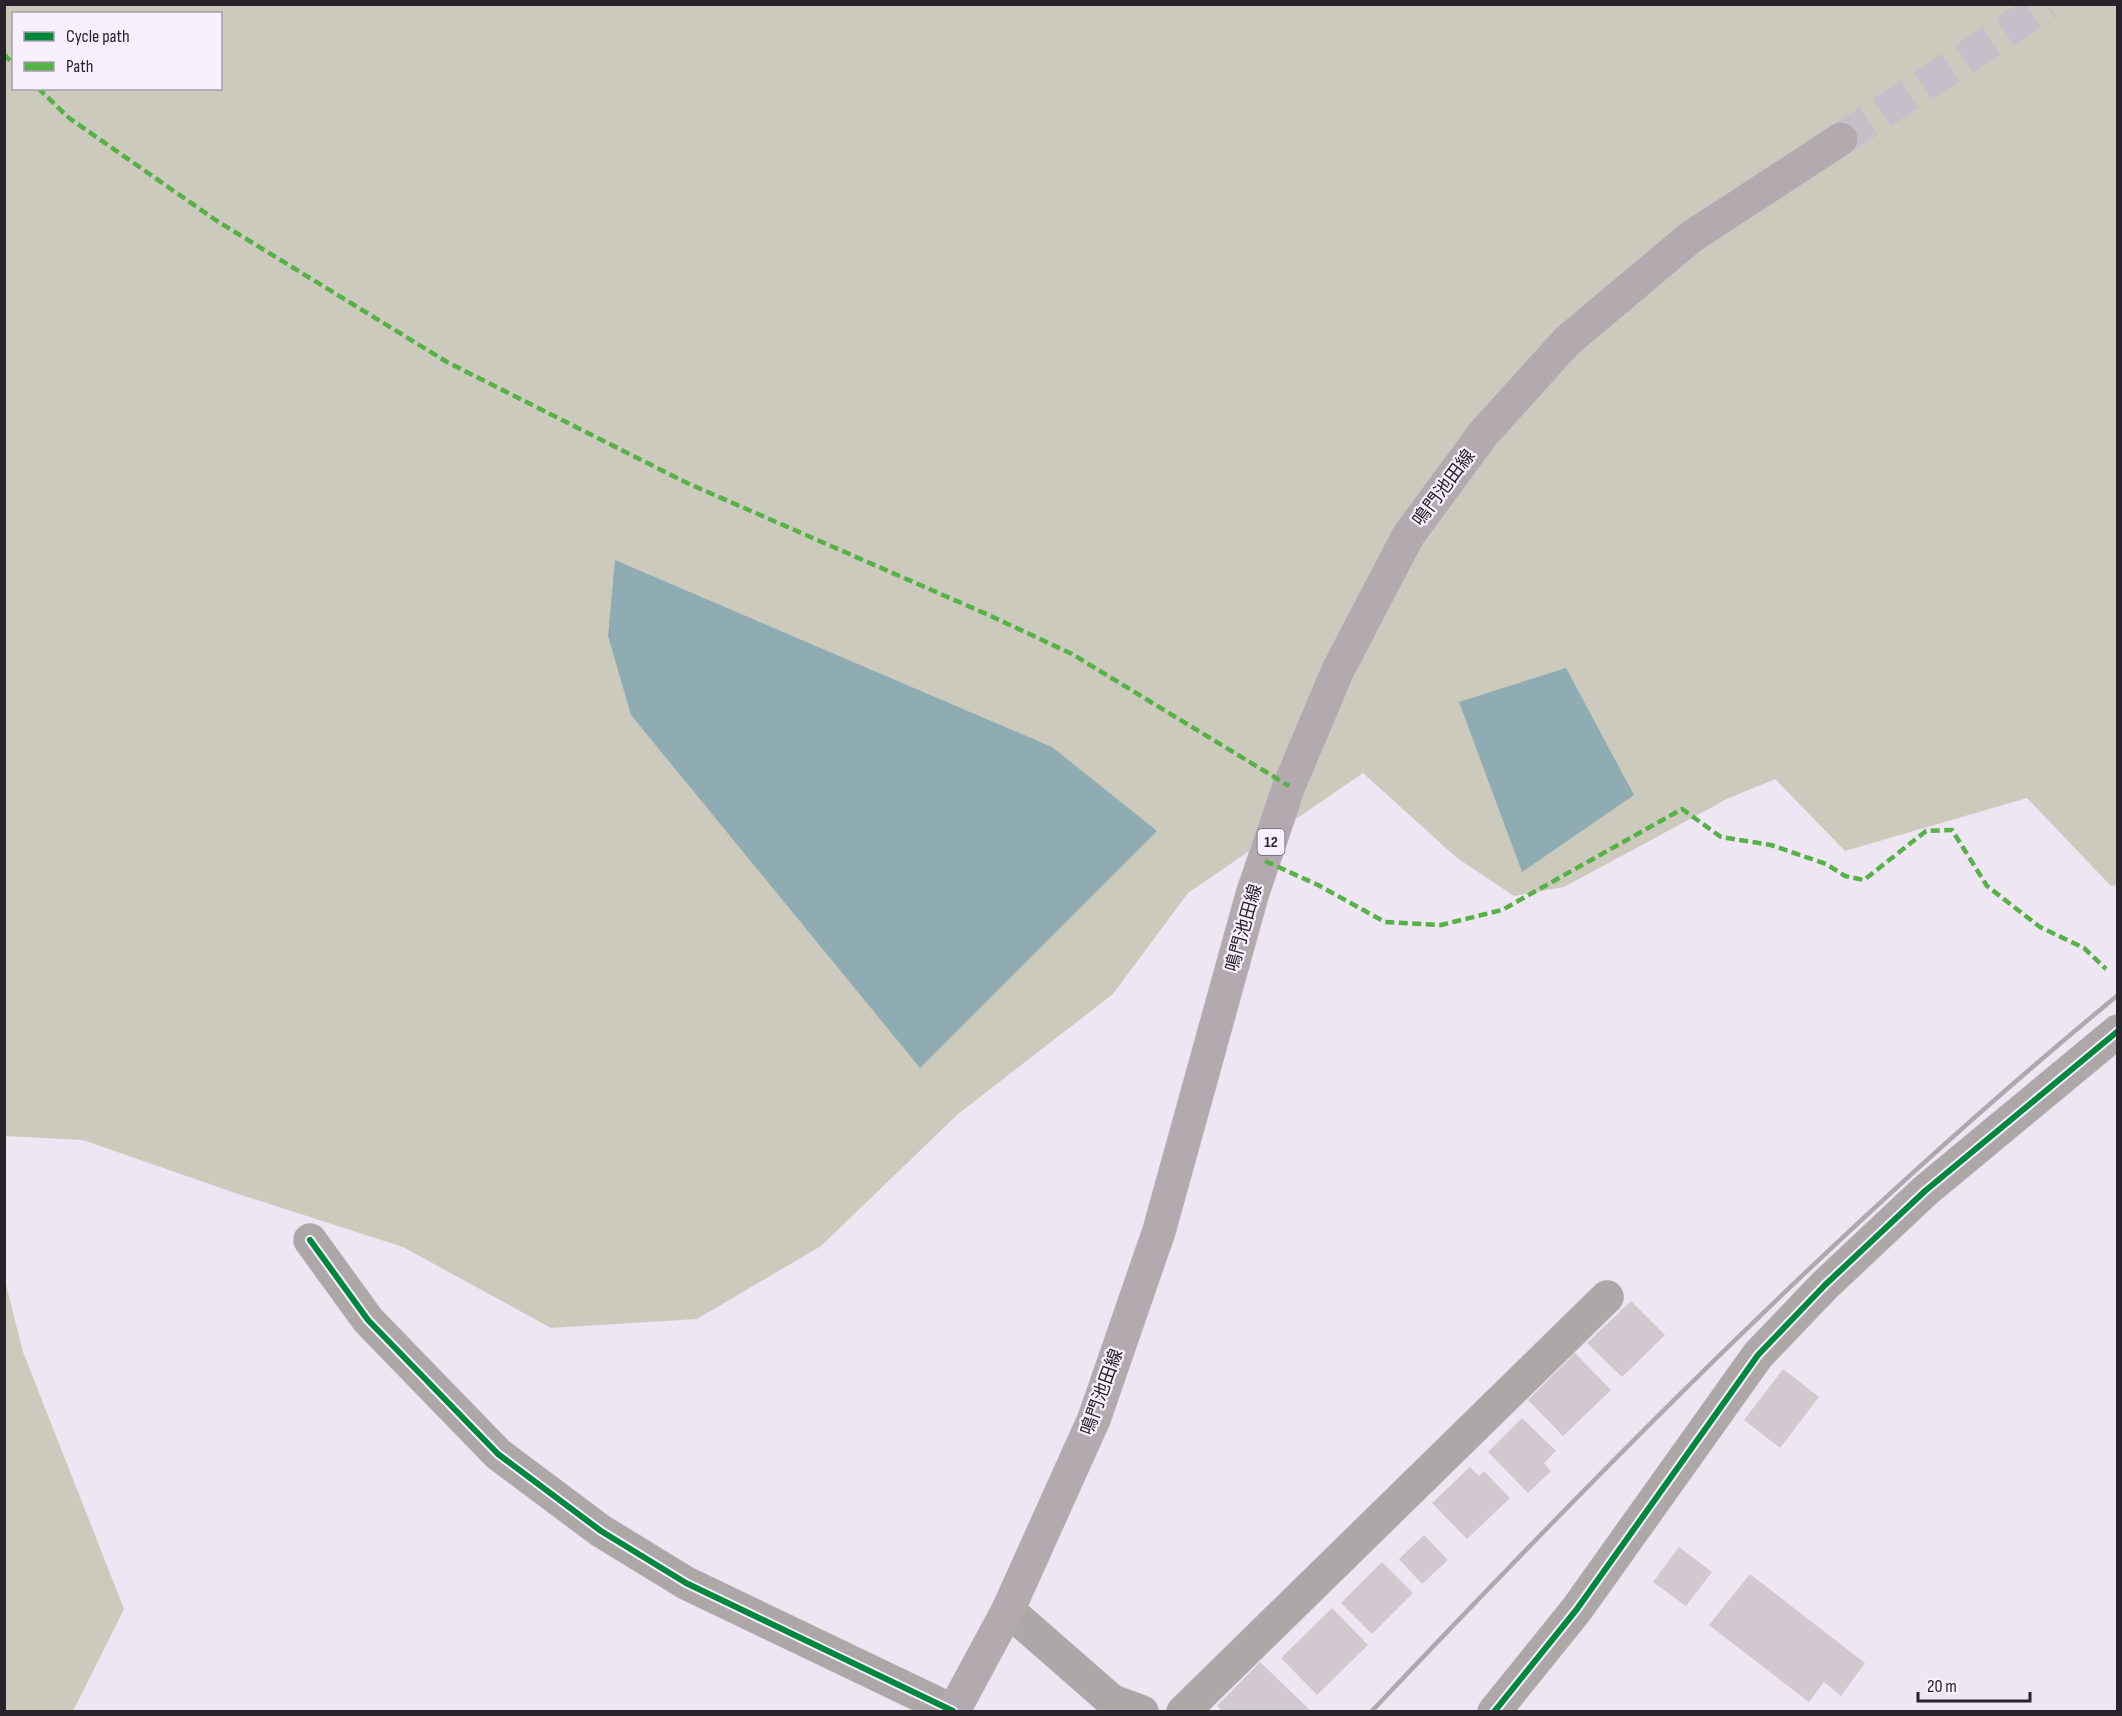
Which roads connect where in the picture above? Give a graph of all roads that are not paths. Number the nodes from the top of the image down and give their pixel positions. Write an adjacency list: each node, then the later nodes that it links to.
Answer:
1 (1841, 139): 5 (main road, 鳴門池田線 / 12)
2 (2118, 1031): 9 (street)
3 (310, 1239): 6 (street)
4 (1607, 1297): 8 (street)
5 (1008, 1610): 6 (main road, 鳴門池田線 / 12); 7 (street)
6 (953, 1711)
7 (1142, 1712)
8 (1183, 1712)
9 (1494, 1712)

